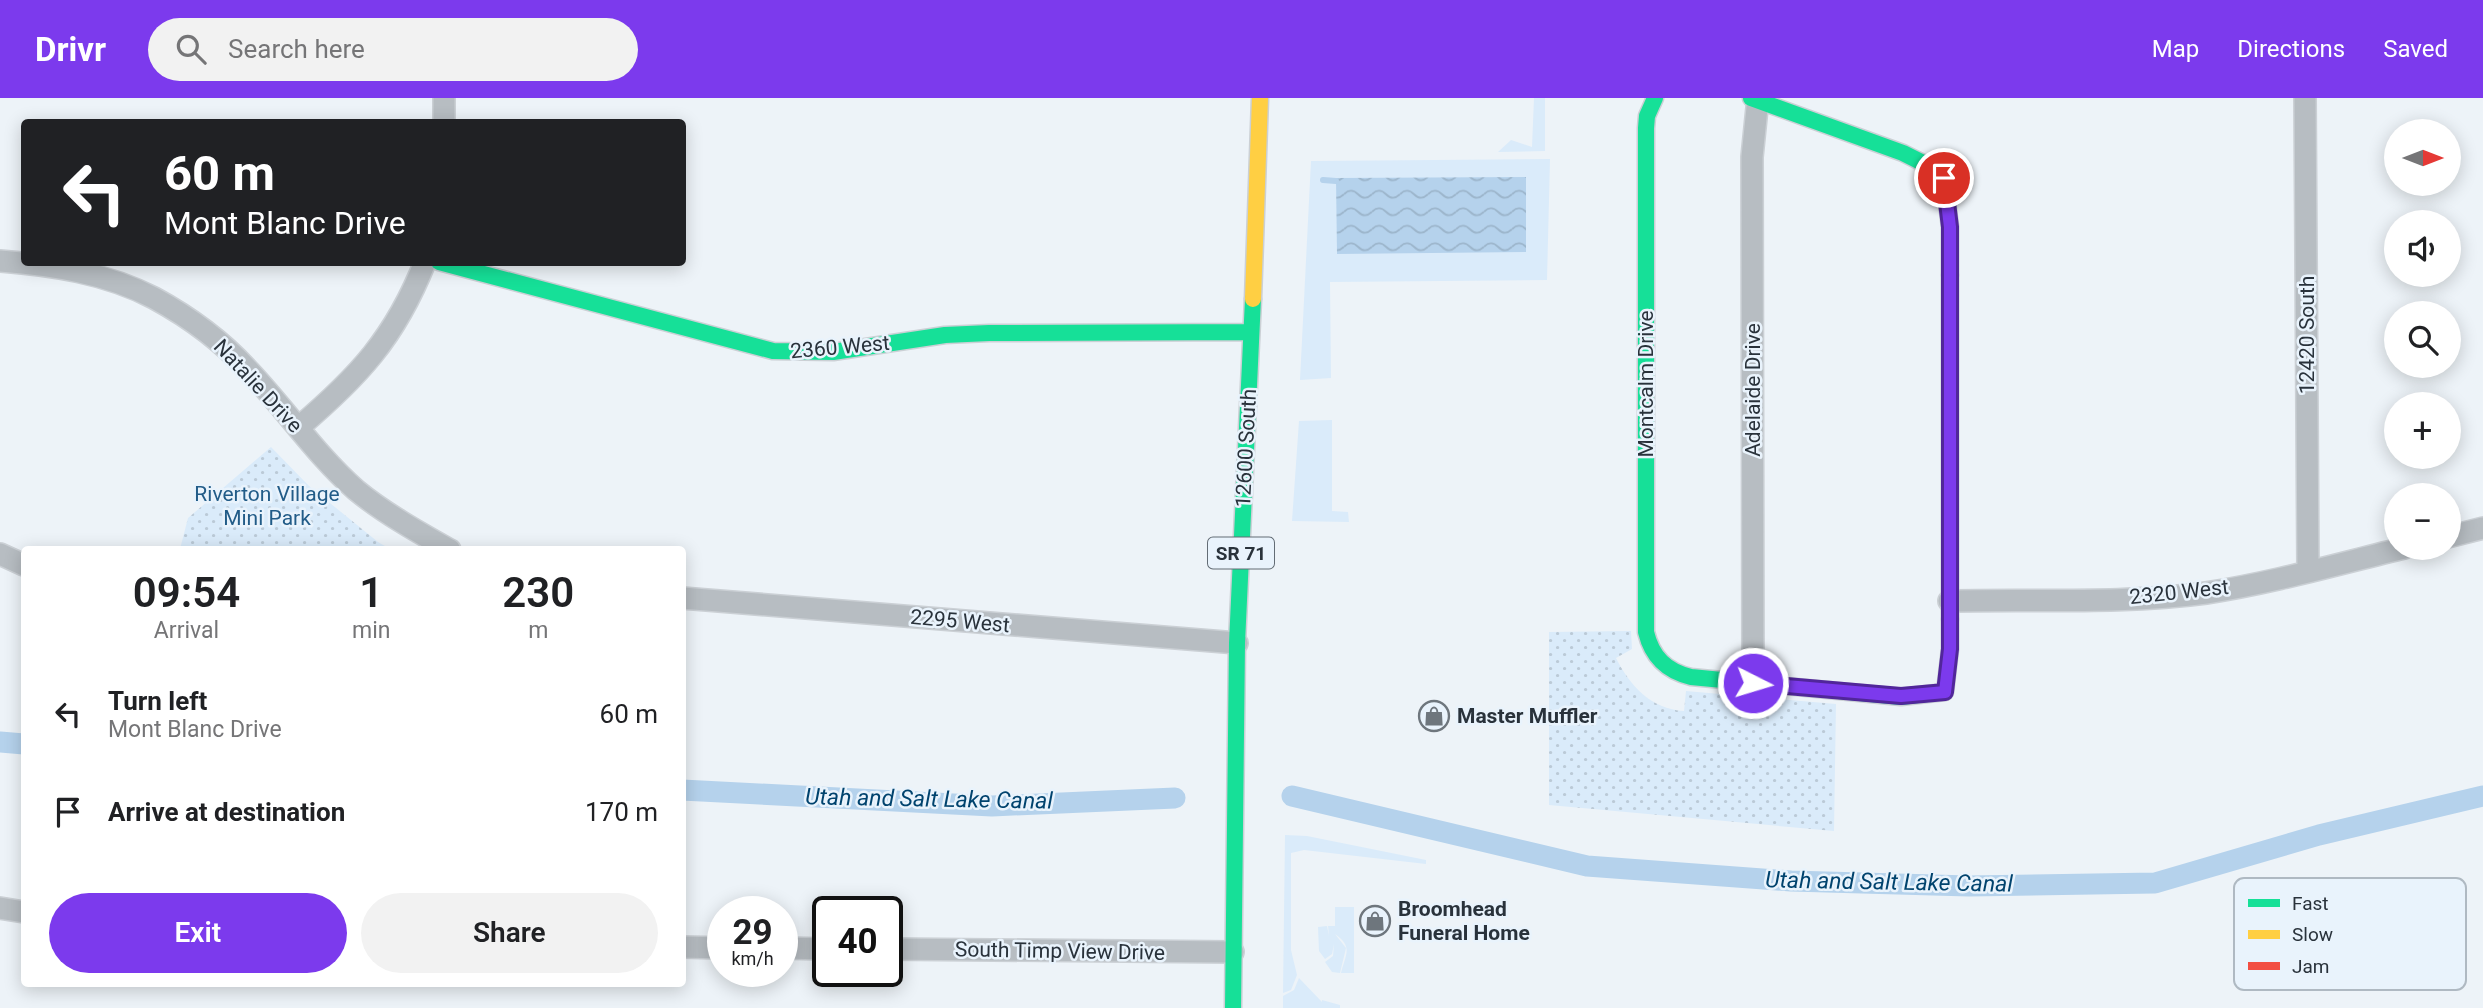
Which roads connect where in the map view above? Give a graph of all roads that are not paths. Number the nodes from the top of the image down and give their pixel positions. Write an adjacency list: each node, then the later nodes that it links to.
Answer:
1 (444, 98): 6 (street)
2 (1260, 98): 12 (street, 12600 South / SR 71)
3 (1655, 98): 24 (street, Montcalm Drive)
4 (2305, 98): 20 (street, 12420 South)
5 (1755, 99): 22 (street); 24 (street, Adelaide Drive)
6 (443, 119)
7 (0, 261): 8 (street, Natalie Drive)
8 (21, 263)
9 (49, 266): 13 (street, Natalie Drive)
10 (423, 266): 13 (street)
11 (454, 266): 12 (street, 2360 West)
12 (1251, 332): 23 (street, 12600 South / SR 71)
13 (298, 428): 16 (street, Natalie Drive)
14 (2483, 528): 15 (street)
15 (2461, 534)
16 (444, 546)
17 (2384, 553): 20 (street, 2320 West)
18 (0, 554): 19 (street)
19 (21, 564)
20 (2308, 572): 22 (street, 2320 West)
21 (686, 598): 23 (street, 2295 West)
22 (1950, 601): 24 (street)
23 (1237, 643): 30 (street, 12600 South / SR 71)
24 (1753, 683)
25 (0, 908): 26 (street)
26 (21, 912)
27 (686, 947): 28 (street)
28 (707, 947)
29 (903, 949): 30 (street, South Timp View Drive)
30 (1233, 952): 31 (street, 12600 South / SR 71)
31 (1233, 1008)

